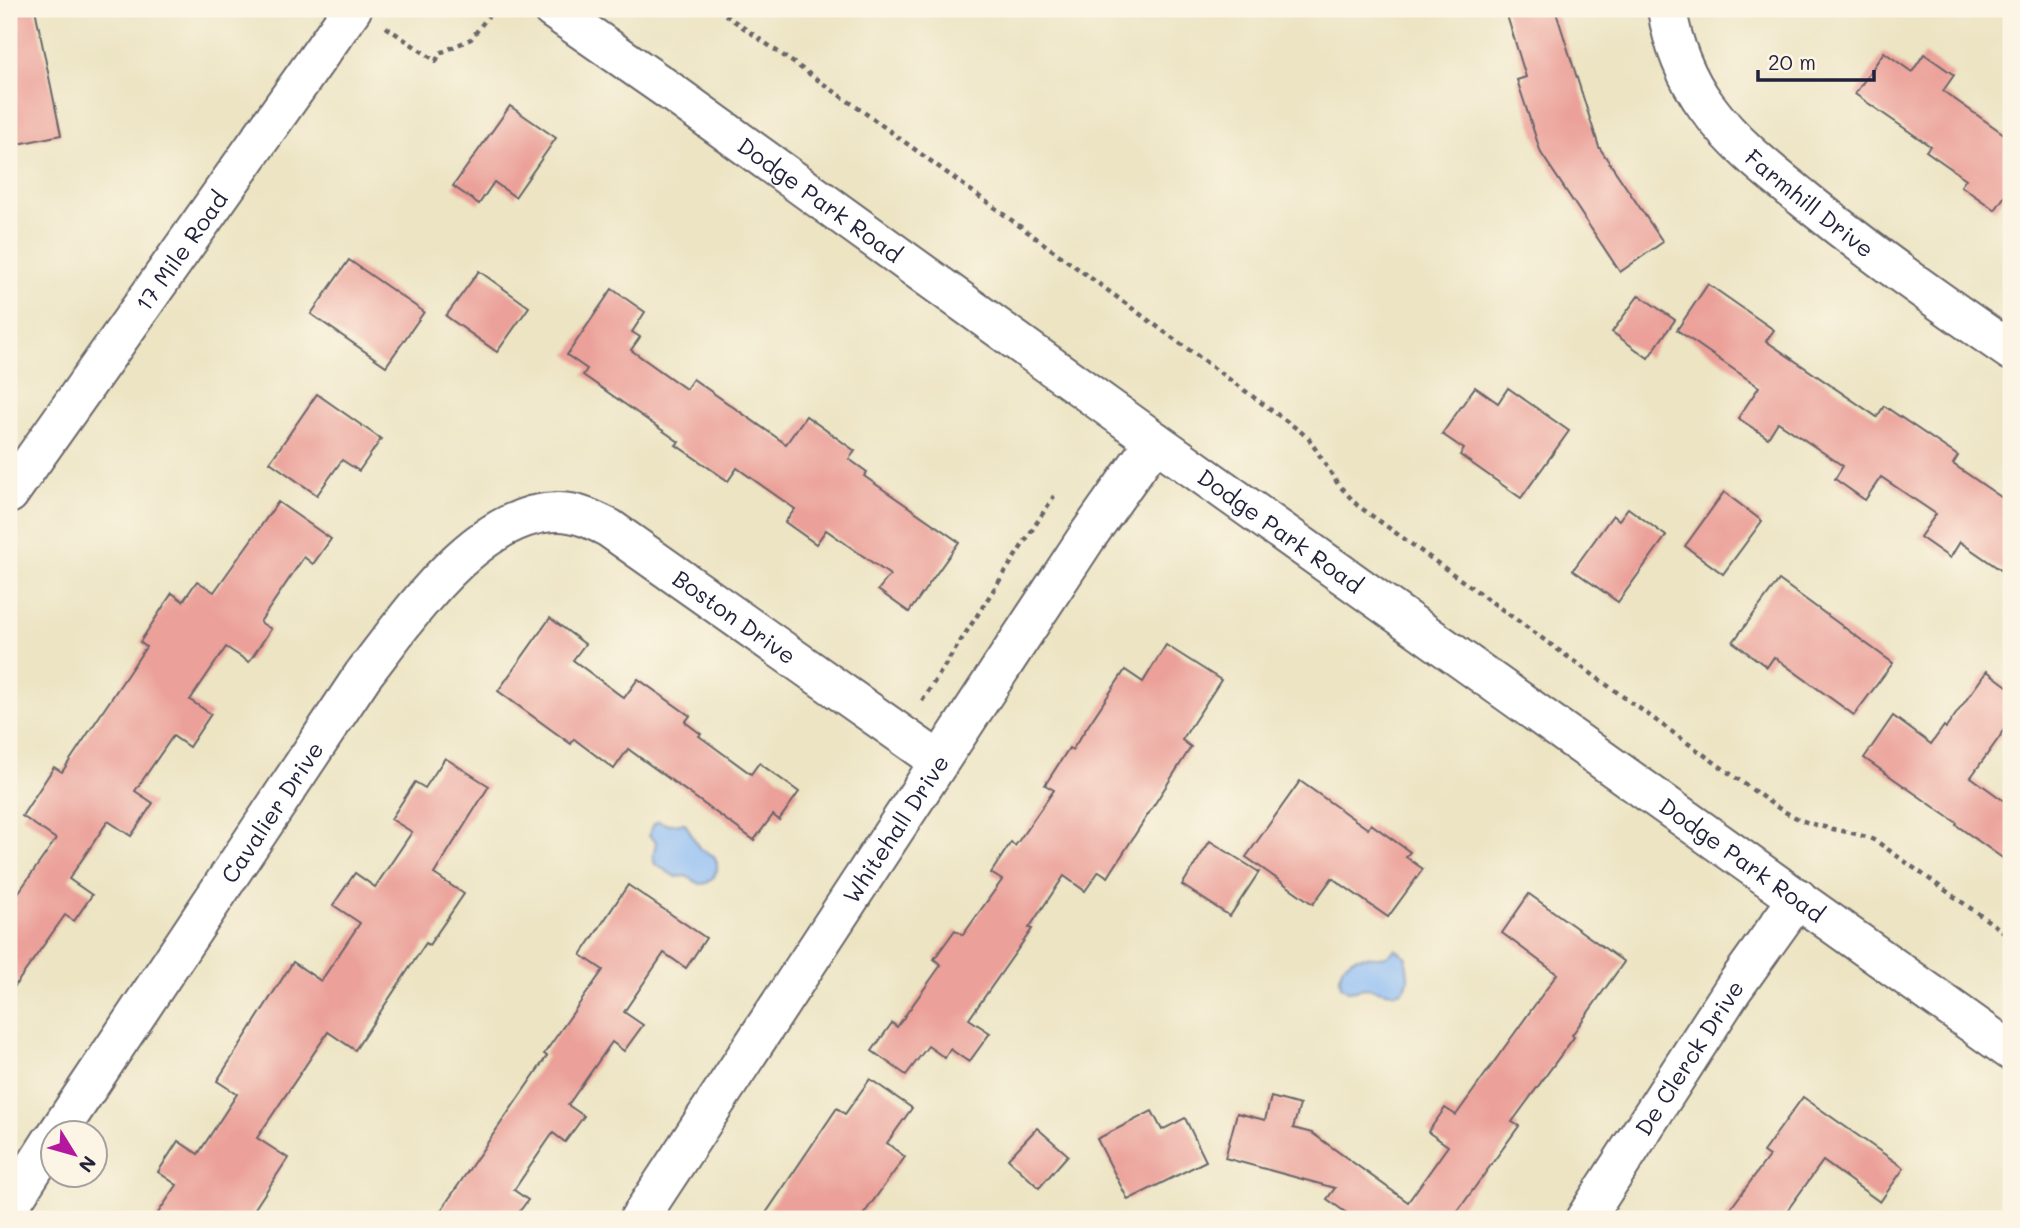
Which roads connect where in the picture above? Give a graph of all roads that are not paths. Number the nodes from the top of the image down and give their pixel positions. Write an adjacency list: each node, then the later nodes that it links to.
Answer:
1 (552, 9): 5 (street, Dodge Park Road)
2 (1667, 9): 4 (street, Farmhill Drive)
3 (366, 16): 6 (street, 17 Mile Road)
4 (2011, 351)
5 (1155, 441): 8 (street, Whitehall Drive); 9 (street, Dodge Park Road)
6 (9, 494)
7 (516, 520): 8 (street, Boston Drive); 11 (street, Cavalier Drive)
8 (939, 761): 14 (street, Whitehall Drive)
9 (1798, 898): 10 (street, Dodge Park Road); 15 (street, De Clerck Drive)
10 (2011, 1051)
11 (66, 1120)
12 (38, 1162): 13 (street)
13 (9, 1207)
14 (639, 1219)
15 (1585, 1219)

